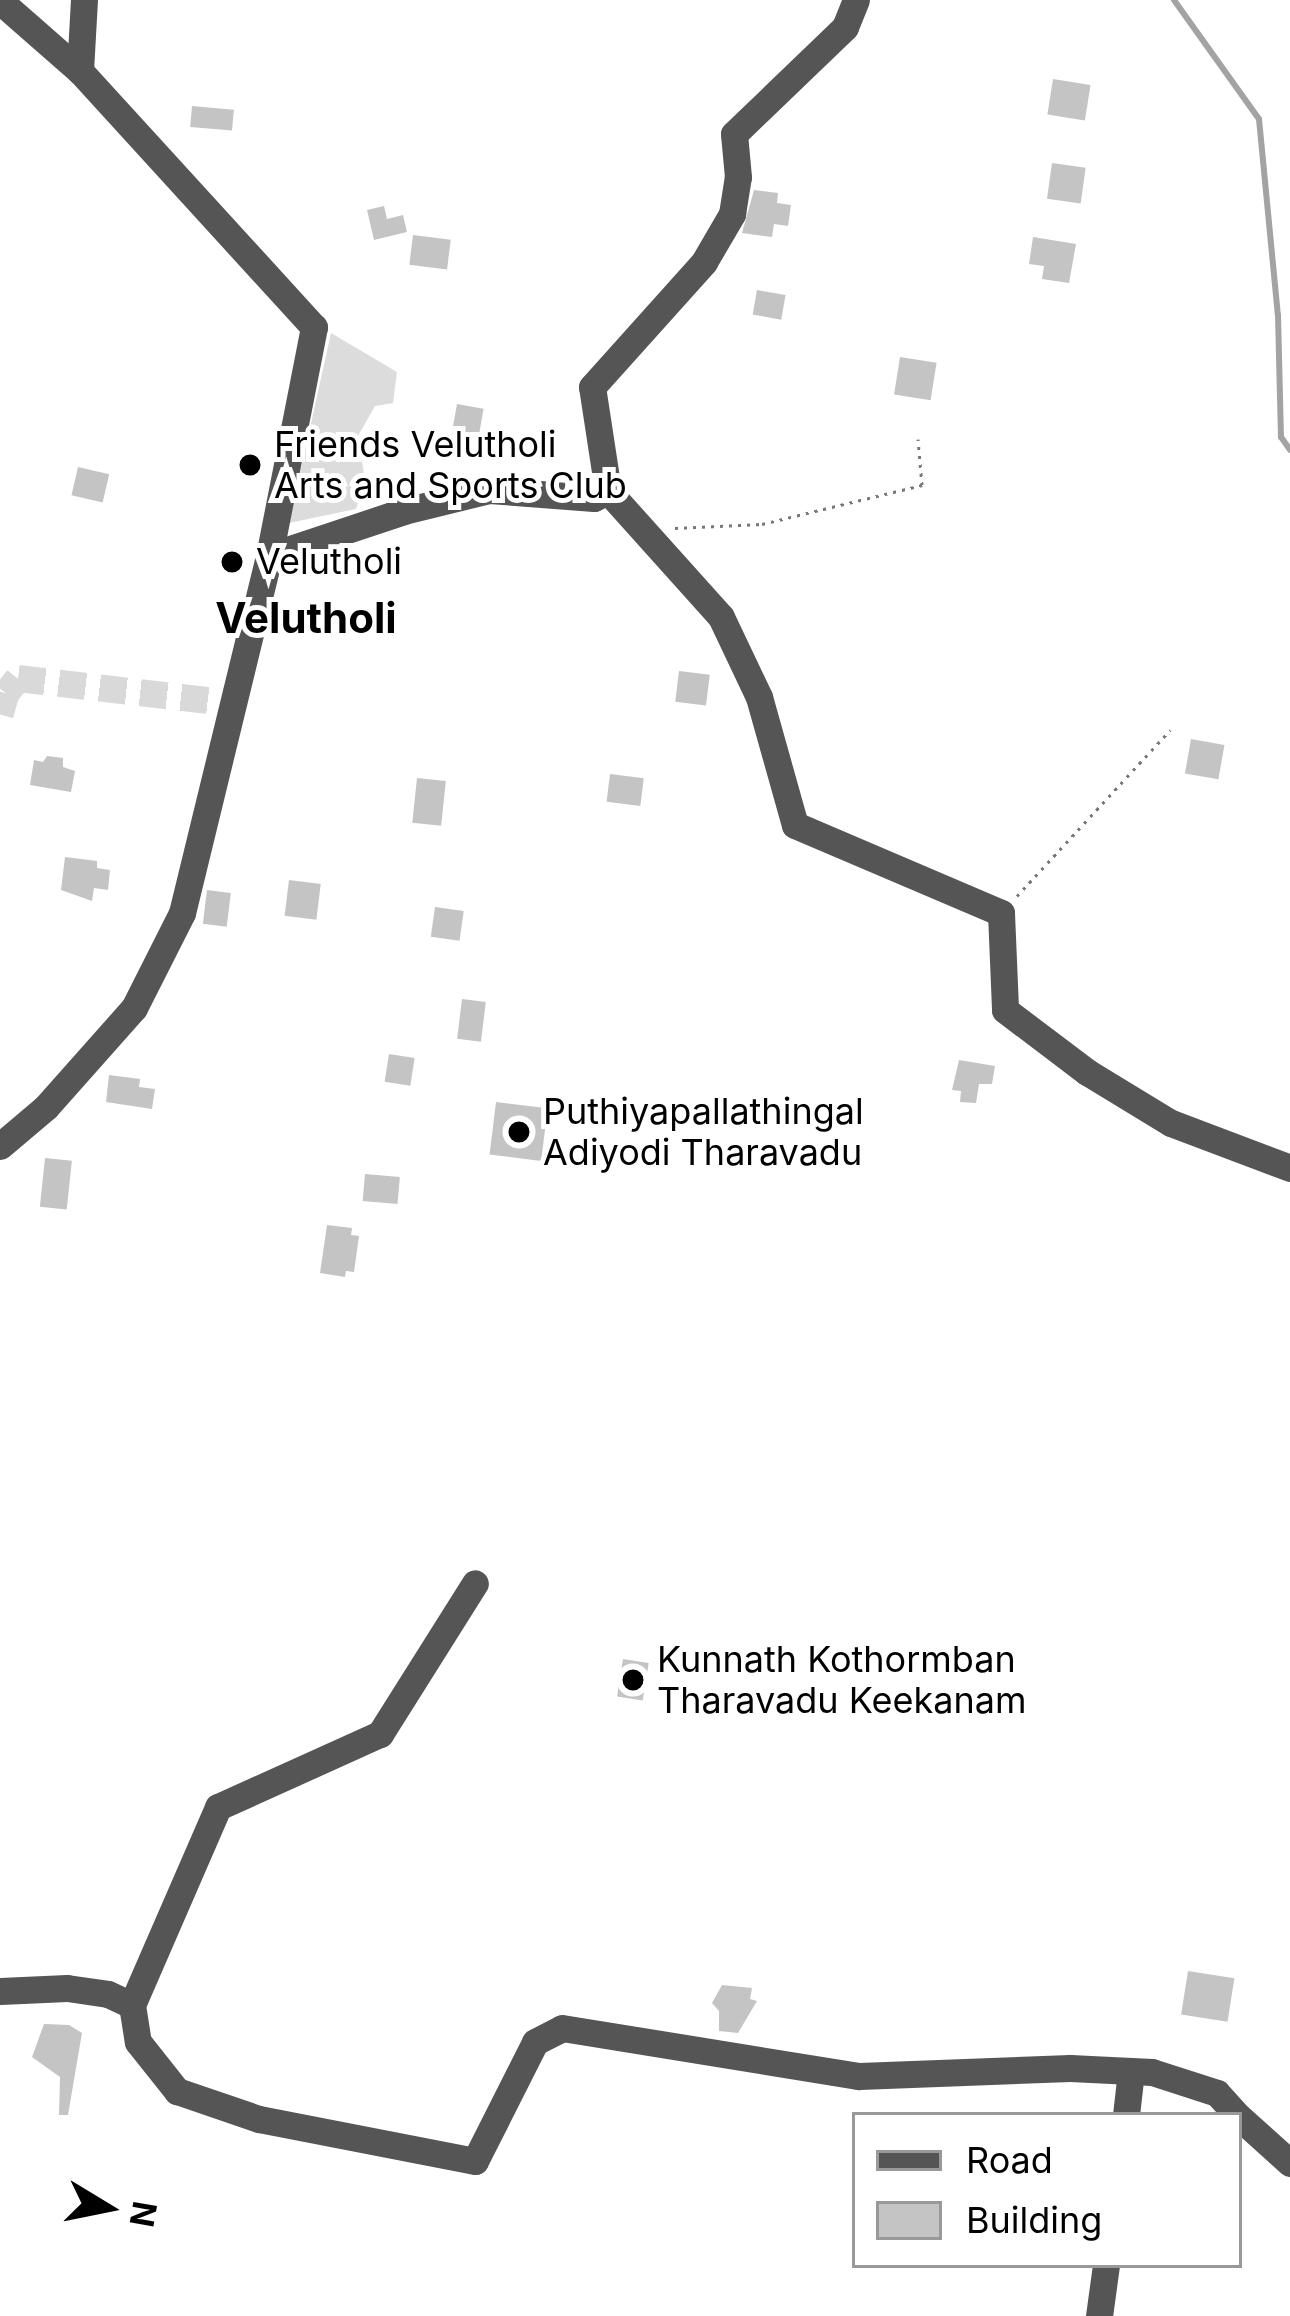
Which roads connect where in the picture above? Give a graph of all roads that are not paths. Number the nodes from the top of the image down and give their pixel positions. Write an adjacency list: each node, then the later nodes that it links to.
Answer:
1 (84, 0): 4 (street)
2 (856, 0): 5 (street)
3 (0, 1): 4 (street)
4 (80, 70): 6 (street)
5 (608, 491): 6 (street); 8 (street)
6 (268, 556): 7 (street)
7 (0, 1146)
8 (1290, 1168)
9 (476, 1583): 11 (street)
10 (0, 1991): 11 (street)
11 (132, 2005): 12 (street)
12 (1131, 2071): 13 (street); 14 (street)
13 (1126, 2112)
14 (1234, 2112)
15 (1242, 2120): 16 (street)
16 (1290, 2163)
17 (1106, 2268): 18 (street)
18 (1099, 2316)

